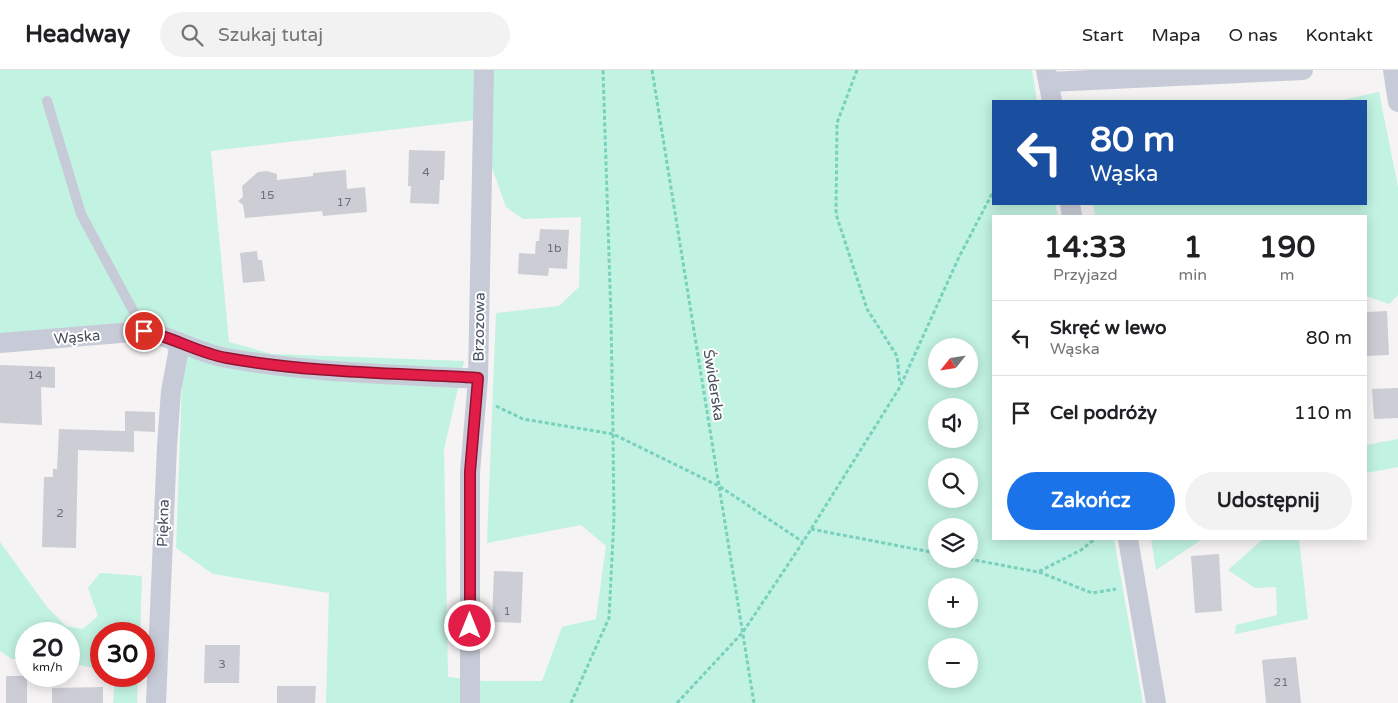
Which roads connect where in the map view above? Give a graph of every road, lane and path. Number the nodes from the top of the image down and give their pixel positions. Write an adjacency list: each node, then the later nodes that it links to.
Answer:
1 (484, 70): 14 (street, Brzozowa)
2 (603, 70): 16 (path)
3 (652, 70): 17 (path, Świderska)
4 (857, 70): 15 (path)
5 (1303, 70): 7 (street)
6 (1393, 70): 9 (street)
7 (1049, 84)
8 (47, 101): 11 (lane)
9 (1398, 102)
10 (992, 194): 15 (path)
11 (144, 331): 12 (street, Wąska); 13 (street, Wąska)
12 (0, 343)
13 (180, 343): 14 (street, Wąska); 27 (street, Piękna)
14 (477, 387): 16 (path); 28 (street, Brzozowa)
15 (900, 387): 18 (path)
16 (613, 434): 17 (path); 29 (path)
17 (719, 486): 21 (path); 26 (path, Świderska)
18 (811, 529): 21 (path); 22 (path)
19 (1094, 540): 24 (path)
20 (1128, 540): 25 (street)
21 (802, 542): 26 (path)
22 (928, 551)
23 (978, 561): 24 (path)
24 (1038, 572): 25 (path)
25 (1136, 585): 32 (street)
26 (743, 632): 30 (path); 31 (path, Świderska)
27 (156, 703)
28 (470, 703)
29 (571, 703)
30 (677, 703)
31 (754, 703)
32 (1156, 703)

